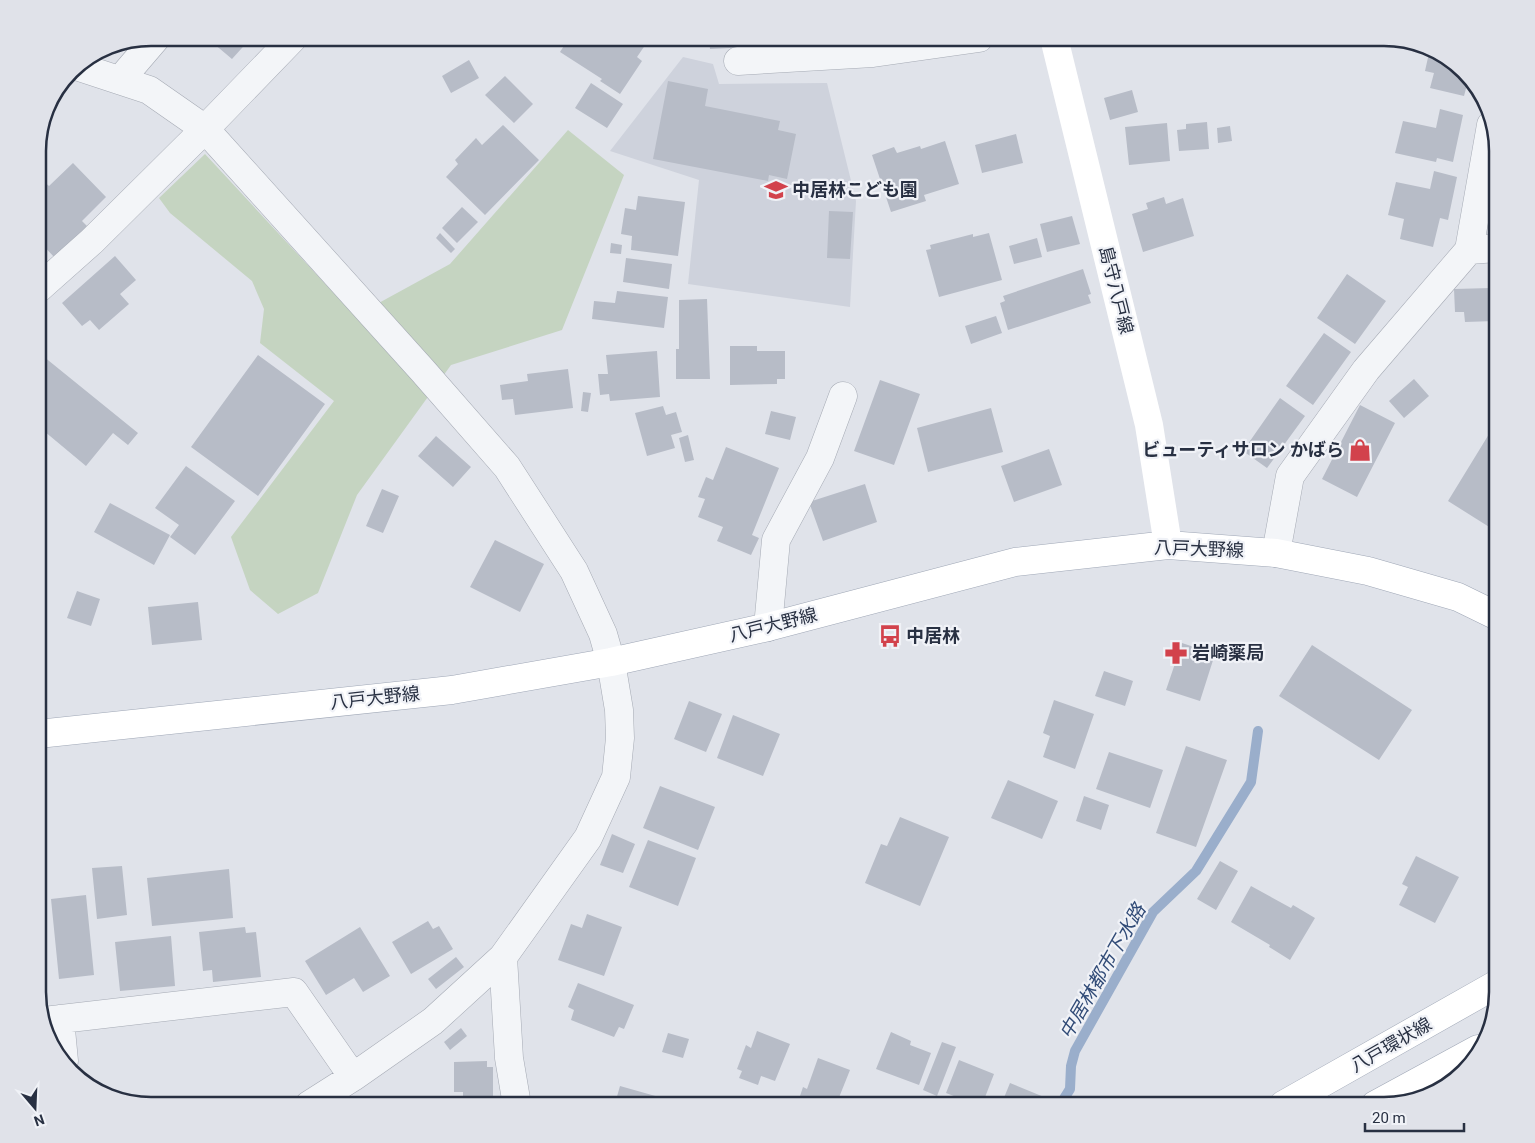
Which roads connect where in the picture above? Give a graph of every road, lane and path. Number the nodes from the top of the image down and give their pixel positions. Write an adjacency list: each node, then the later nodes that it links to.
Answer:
1 (149, 46): 7 (street)
2 (285, 46): 8 (street)
3 (922, 46): 5 (street)
4 (1056, 46): 14 (main road, 島守八戸線)
5 (738, 60)
6 (86, 69): 7 (street)
7 (120, 80): 8 (street)
8 (205, 130): 12 (street); 18 (street)
9 (1488, 140): 11 (street)
10 (1489, 249): 11 (street)
11 (1469, 250): 15 (street)
12 (46, 282)
13 (843, 396): 17 (street)
14 (1168, 545): 15 (main road, 八戸大野線); 17 (main road, 八戸大野線)
15 (1276, 553): 16 (main road, 八戸大野線)
16 (1489, 612)
17 (768, 627): 18 (main road, 八戸大野線)
18 (610, 662): 19 (main road, 八戸大野線); 20 (street)
19 (46, 733)
20 (503, 958): 25 (street); 28 (street)
21 (1489, 989): 29 (main road, 八戸環状線)
22 (52, 1020): 23 (street); 25 (street)
23 (58, 1039)
24 (1468, 1055): 26 (main road)
25 (353, 1077): 27 (street)
26 (1392, 1096)
27 (323, 1097)
28 (516, 1097)
29 (1300, 1097)

